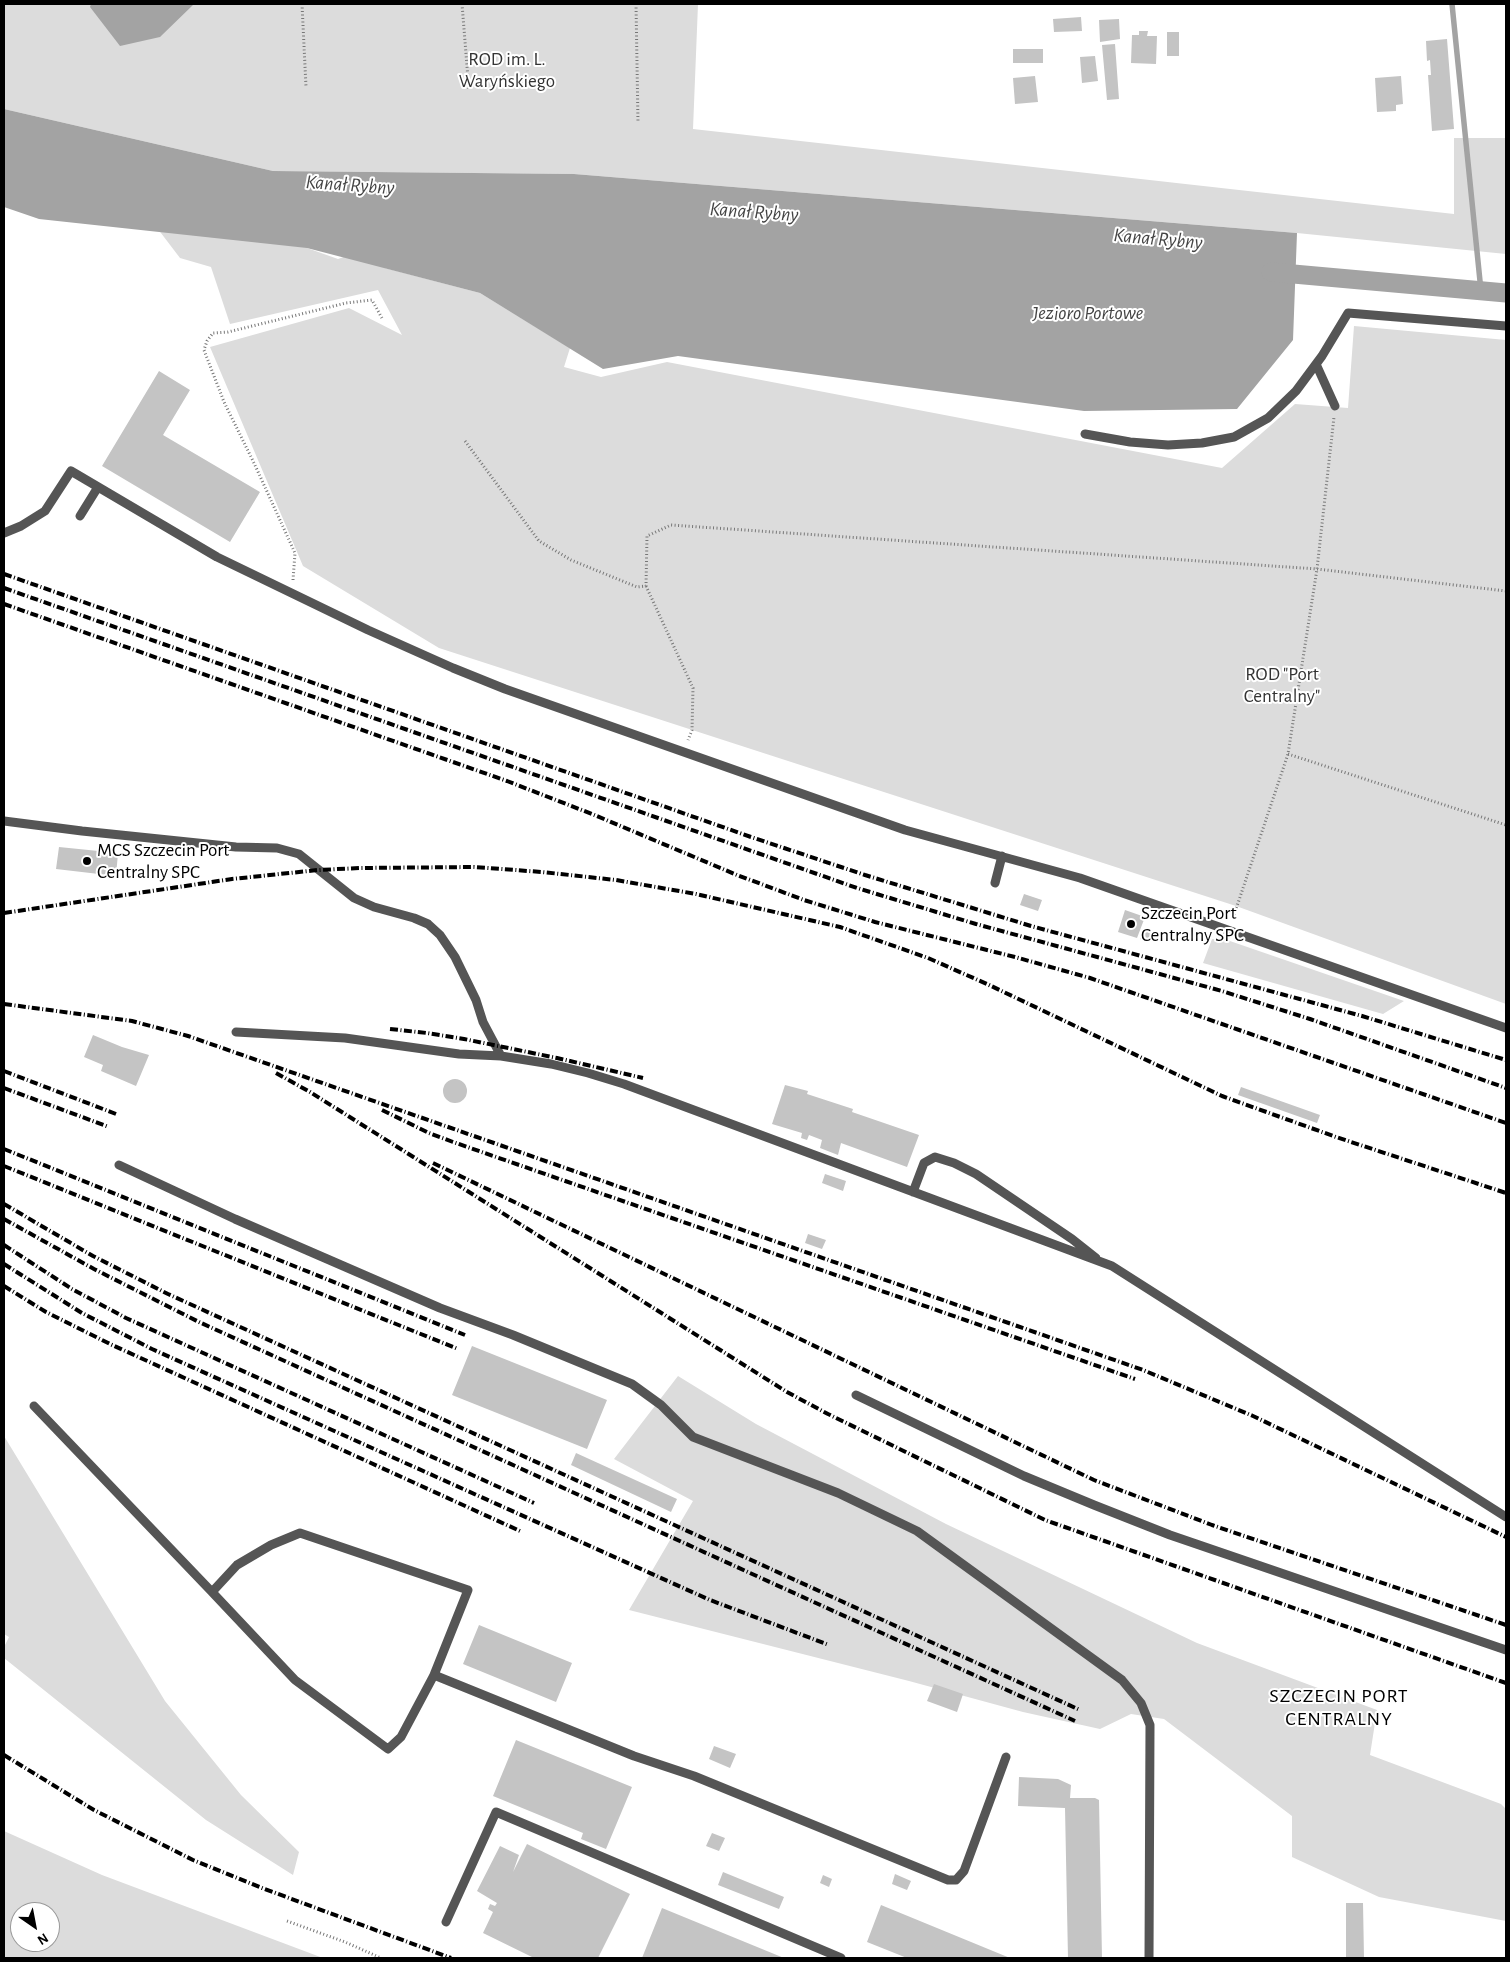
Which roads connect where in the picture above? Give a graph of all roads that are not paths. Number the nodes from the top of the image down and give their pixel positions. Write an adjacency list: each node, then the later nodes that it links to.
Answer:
1 (1506, 326): 2 (lane)
2 (1316, 364): 3 (lane); 4 (lane)
3 (1335, 406)
4 (1085, 434)
5 (98, 487): 6 (lane); 7 (lane); 9 (lane)
6 (80, 516)
7 (4, 532)
8 (4, 821): 13 (lane)
9 (1002, 856): 10 (lane); 11 (lane)
10 (995, 883)
11 (1506, 1028)
12 (236, 1032): 13 (lane)
13 (501, 1056): 15 (lane)
14 (119, 1165): 26 (lane)
15 (913, 1192): 16 (lane); 16 (lane)
16 (1102, 1263): 19 (lane)
17 (856, 1395): 21 (lane)
18 (34, 1406): 20 (lane)
19 (1506, 1517)
20 (212, 1592): 22 (lane); 22 (lane)
21 (1506, 1650)
22 (434, 1675): 23 (lane)
23 (1006, 1757)
24 (446, 1922): 25 (lane)
25 (841, 1958)
26 (1149, 1958)

